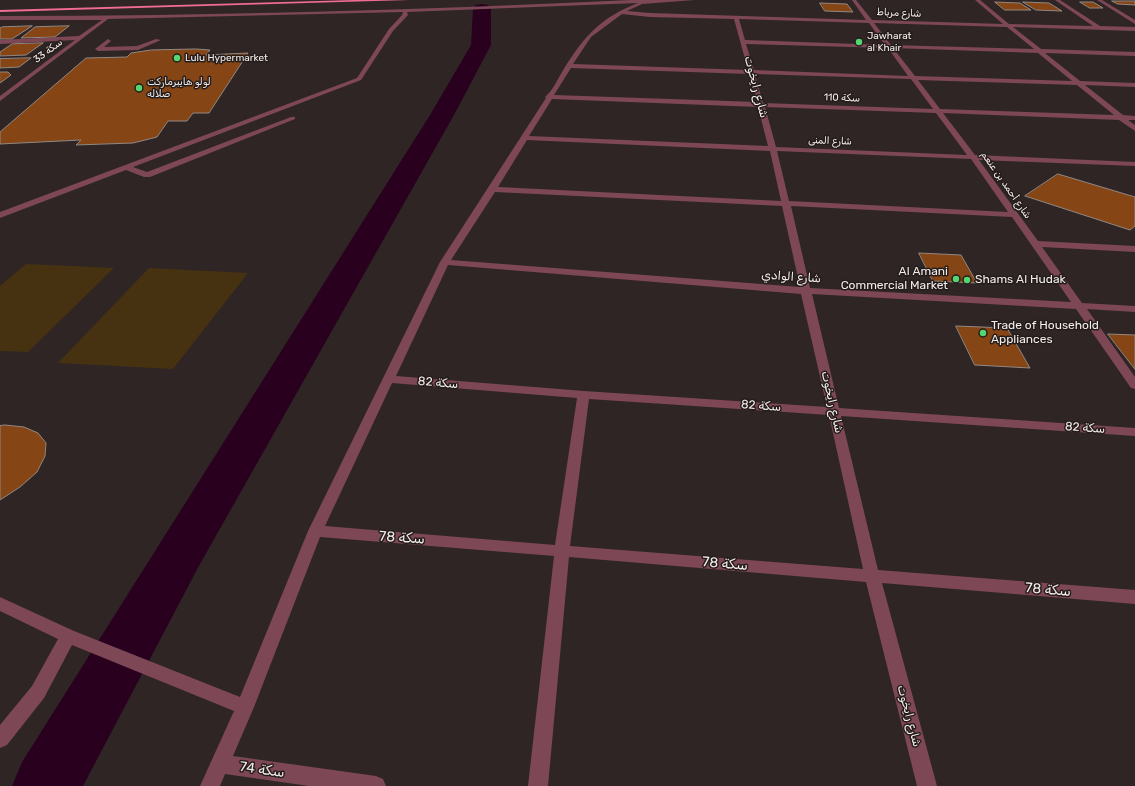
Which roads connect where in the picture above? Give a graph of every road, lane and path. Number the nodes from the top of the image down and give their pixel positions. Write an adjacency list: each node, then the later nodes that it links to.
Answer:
1 (238, 0): 14 (highway)
2 (407, 0): 21 (highway)
3 (651, 0): 4 (street); 13 (street); 15 (street)
4 (657, 0)
5 (693, 0): 11 (street)
6 (854, 0): 31 (street, شارع أحمد بن عنعم)
7 (977, 0): 33 (street)
8 (1057, 0): 34 (street)
9 (1099, 0): 32 (street)
10 (500, 1): 16 (street); 18 (street)
11 (677, 1): 15 (street)
12 (488, 2): 19 (street)
13 (630, 2): 15 (street); 16 (street)
14 (0, 5)
15 (642, 5): 17 (street); 24 (street); 25 (street); 26 (street, شارع مرباط)
16 (519, 7): 18 (street)
17 (578, 7): 18 (street); 23 (street)
18 (482, 8): 19 (street)
19 (473, 9): 20 (street)
20 (405, 10): 22 (street); 29 (street)
21 (0, 11)
22 (391, 11): 28 (street); 29 (street)
23 (610, 13): 24 (street); 24 (street, شارع مرباط); 25 (street); 44 (street)
24 (622, 13): 25 (street, شارع مرباط)
25 (628, 14): 26 (street, شارع مرباط)
26 (663, 15): 30 (street, شارع مرباط)
27 (0, 18): 28 (street)
28 (107, 18): 36 (street, سكة 33)
29 (401, 18): 61 (street)
30 (736, 18): 31 (street, شارع مرباط); 40 (street, شارع رايخوت)
31 (871, 21): 33 (street, شارع مرباط); 41 (street, شارع أحمد بن عنعم)
32 (1135, 22)
33 (1009, 25): 34 (street, شارع مرباط); 42 (street)
34 (1099, 28): 35 (street, شارع مرباط)
35 (1135, 29)
36 (80, 38): 39 (street); 50 (street, سكة 33)
37 (158, 40): 38 (street)
38 (108, 41)
39 (0, 42)
40 (744, 42): 41 (street); 45 (street, شارع رايخوت)
41 (890, 46): 42 (street); 46 (street, شارع أحمد بن عنعم)
42 (1038, 51): 43 (street); 47 (street)
43 (1135, 54)
44 (568, 66): 45 (street); 49 (street)
45 (752, 73): 46 (street); 51 (street, شارع رايخوت)
46 (913, 78): 47 (street); 52 (street, شارع أحمد بن عنعم)
47 (1078, 84): 48 (street); 54 (street)
48 (1135, 85)
49 (548, 97): 51 (street, سكة 110); 57 (street)
50 (0, 99)
51 (761, 105): 52 (street, سكة 110); 58 (street, شارع رايخوت)
52 (939, 111): 54 (street, سكة 110); 59 (street, شارع أحمد بن عنعم)
53 (293, 118): 61 (street)
54 (1121, 118): 55 (street, سكة 110); 56 (street)
55 (1135, 118)
56 (1135, 129)
57 (524, 138): 58 (street, شارع المنى); 62 (street)
58 (773, 149): 59 (street, شارع المنى); 63 (street, شارع رايخوت)
59 (973, 157): 60 (street, شارع المنى); 65 (street, شارع أحمد بن عنعم)
60 (1135, 164)
61 (126, 166): 64 (street)
62 (493, 189): 63 (street); 68 (street)
63 (786, 204): 65 (street); 69 (street, شارع رايخوت)
64 (0, 214)
65 (1014, 215): 66 (street, شارع أحمد بن عنعم)
66 (1034, 244): 67 (street); 70 (street, شارع أحمد بن عنعم)
67 (1135, 249)
68 (445, 262): 69 (street, شارع الوادي); 72 (street)
69 (806, 291): 70 (street, شارع الوادي); 75 (street, شارع رايخوت)
70 (1078, 306): 71 (street, شارع الوادي); 73 (street, شارع أحمد بن عنعم)
71 (1135, 309)
72 (388, 379): 74 (street, سكة 82); 77 (street)
73 (1135, 385)
74 (584, 395): 75 (street, سكة 82); 78 (street)
75 (834, 411): 76 (street, سكة 82); 79 (street, شارع رايخوت)
76 (1135, 432)
77 (315, 531): 78 (street, سكة 78); 83 (street)
78 (562, 550): 79 (street, سكة 78); 88 (street)
79 (872, 576): 80 (street, سكة 78); 89 (street, شارع رايخوت)
80 (1135, 597)
81 (0, 604): 82 (street)
82 (68, 636): 83 (street); 84 (street)
83 (245, 707): 85 (street)
84 (0, 739)
85 (220, 764): 86 (street); 87 (street, سكة 74)
86 (210, 786)
87 (376, 786)
88 (538, 786)
89 (927, 786)

